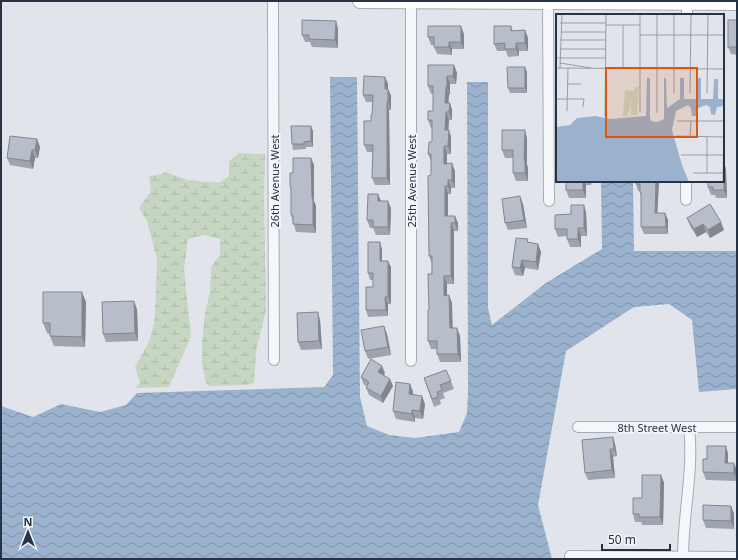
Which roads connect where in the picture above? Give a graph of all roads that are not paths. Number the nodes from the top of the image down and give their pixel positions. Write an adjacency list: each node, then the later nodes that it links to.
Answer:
1 (273, 1): 10 (street, 26th Avenue West)
2 (360, 1): 3 (street)
3 (411, 1): 4 (street); 11 (street, 25th Avenue West)
4 (548, 1): 6 (street); 9 (street)
5 (737, 3): 6 (street)
6 (687, 6)
7 (686, 182): 8 (street)
8 (686, 200)
9 (549, 201)
10 (274, 360)
11 (411, 361)
12 (578, 427): 13 (street, 8th Street West)
13 (689, 427): 14 (street, 8th Street West); 16 (street)
14 (737, 427)
15 (570, 556): 16 (street)
16 (683, 557): 17 (street)
17 (737, 557)

